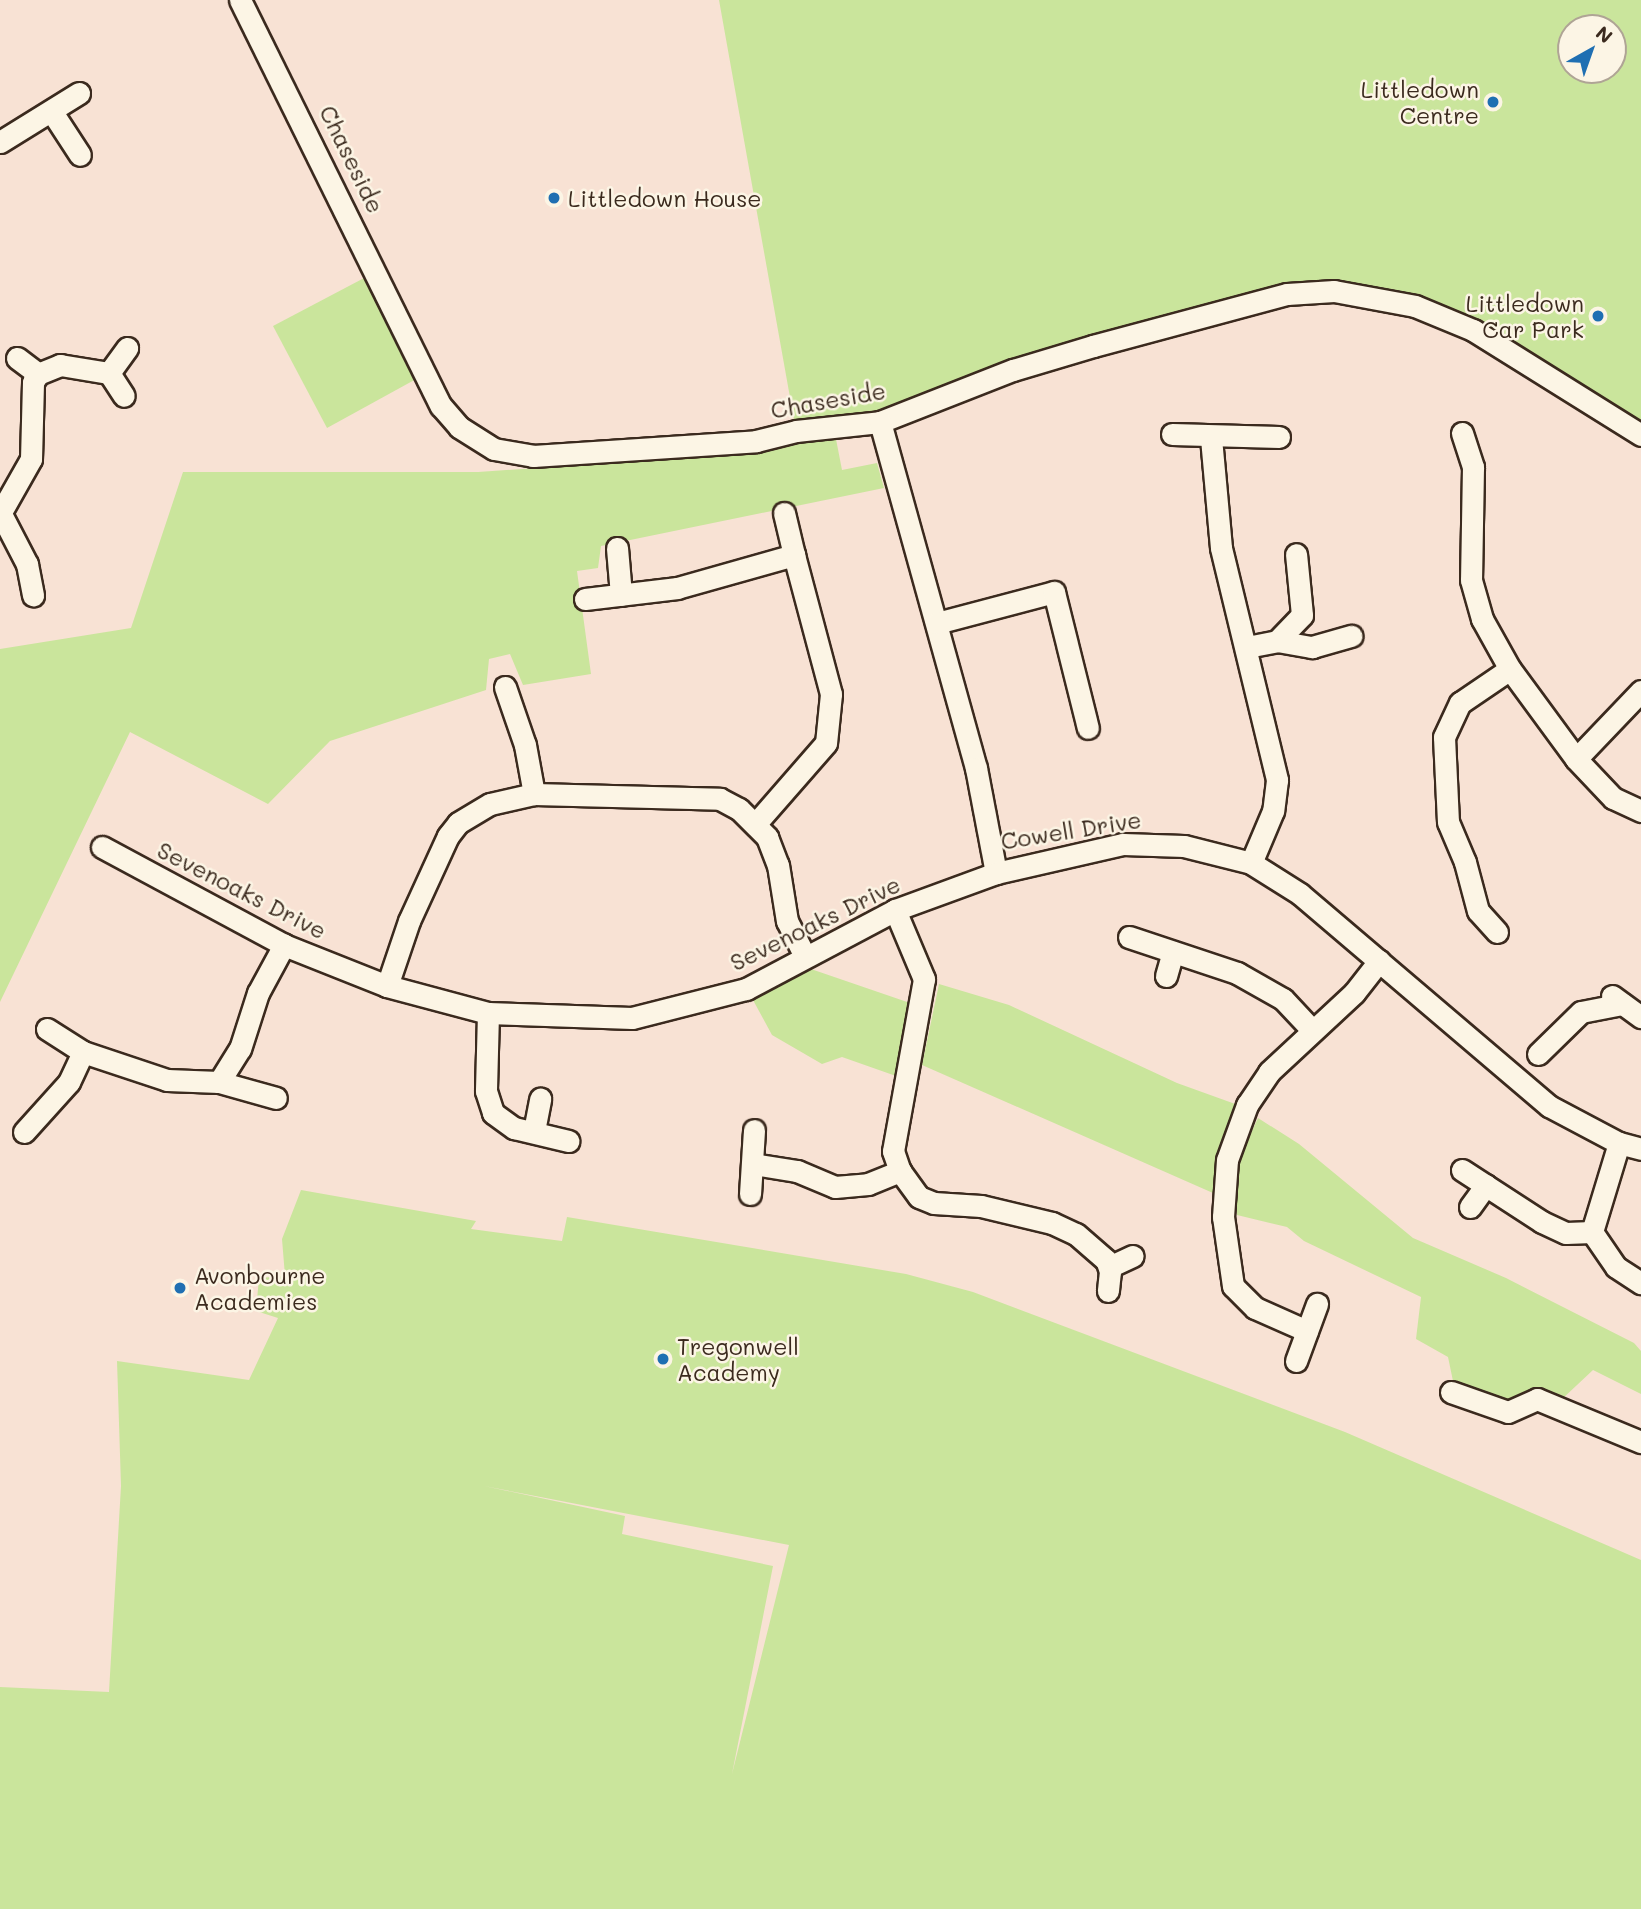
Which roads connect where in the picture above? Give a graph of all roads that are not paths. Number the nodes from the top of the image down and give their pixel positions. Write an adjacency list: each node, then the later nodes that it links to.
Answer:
1 (240, 0): 11 (street, Chaseside)
2 (79, 93): 3 (street)
3 (52, 112): 4 (street); 5 (street)
4 (0, 142)
5 (80, 155)
6 (127, 348): 8 (street)
7 (17, 358): 9 (street)
8 (109, 373): 9 (street); 10 (street)
9 (38, 374): 17 (street)
10 (124, 396)
11 (880, 422): 14 (street, Chaseside); 25 (street, Cowell Drive)
12 (1171, 433): 16 (street)
13 (1462, 433): 29 (street)
14 (1641, 435)
15 (1279, 437): 16 (street)
16 (1211, 438): 28 (street)
17 (0, 512): 22 (street)
18 (784, 513): 21 (street)
19 (617, 548): 23 (street)
20 (1296, 554): 27 (street)
21 (794, 555): 23 (street); 36 (street)
22 (33, 595)
23 (621, 595): 24 (street)
24 (585, 600)
25 (937, 623): 32 (street); 39 (street, Cowell Drive)
26 (1351, 636): 27 (street)
27 (1276, 641): 28 (street)
28 (1247, 647): 38 (street)
29 (1510, 669): 33 (street); 41 (street)
30 (505, 687): 34 (street)
31 (1641, 691): 33 (street)
32 (1088, 728)
33 (1576, 759): 35 (street)
34 (534, 794): 36 (street); 48 (street)
35 (1641, 811)
36 (757, 822): 45 (street)
37 (102, 847): 43 (street, Sevenoaks Drive)
38 (1251, 863): 39 (street, Cowell Drive); 46 (street, Cowell Drive)
39 (996, 873): 40 (street, Sevenoaks Drive)
40 (895, 910): 45 (street, Sevenoaks Drive); 66 (street)
41 (1497, 932)
42 (1129, 937): 44 (street)
43 (284, 945): 48 (street, Sevenoaks Drive); 55 (street)
44 (1173, 952): 47 (street); 52 (street)
45 (804, 955): 49 (street, Sevenoaks Drive)
46 (1380, 961): 52 (street); 62 (street, Cowell Drive)
47 (1166, 976)
48 (387, 986): 49 (street, Sevenoaks Drive)
49 (488, 1013): 59 (street)
50 (1641, 1017): 54 (street)
51 (47, 1029): 53 (street)
52 (1312, 1030): 76 (street)
53 (83, 1052): 55 (street); 60 (street)
54 (1538, 1054)
55 (219, 1082): 56 (street)
56 (276, 1098)
57 (540, 1099): 59 (street)
58 (754, 1130): 64 (street)
59 (534, 1131): 61 (street)
60 (24, 1132)
61 (568, 1141)
62 (1619, 1143): 63 (street, Cowell Drive); 70 (street)
63 (1641, 1149)
64 (753, 1164): 66 (street); 68 (street)
65 (1462, 1170): 67 (street)
66 (900, 1171): 72 (street)
67 (1486, 1185): 69 (street); 70 (street)
68 (750, 1194)
69 (1470, 1207)
70 (1592, 1232): 73 (street)
71 (1133, 1256): 72 (street)
72 (1109, 1267): 74 (street)
73 (1641, 1283)
74 (1108, 1291)
75 (1317, 1304): 76 (street)
76 (1307, 1331): 77 (street)
77 (1296, 1361)
78 (1451, 1392): 79 (street)
79 (1641, 1442)

